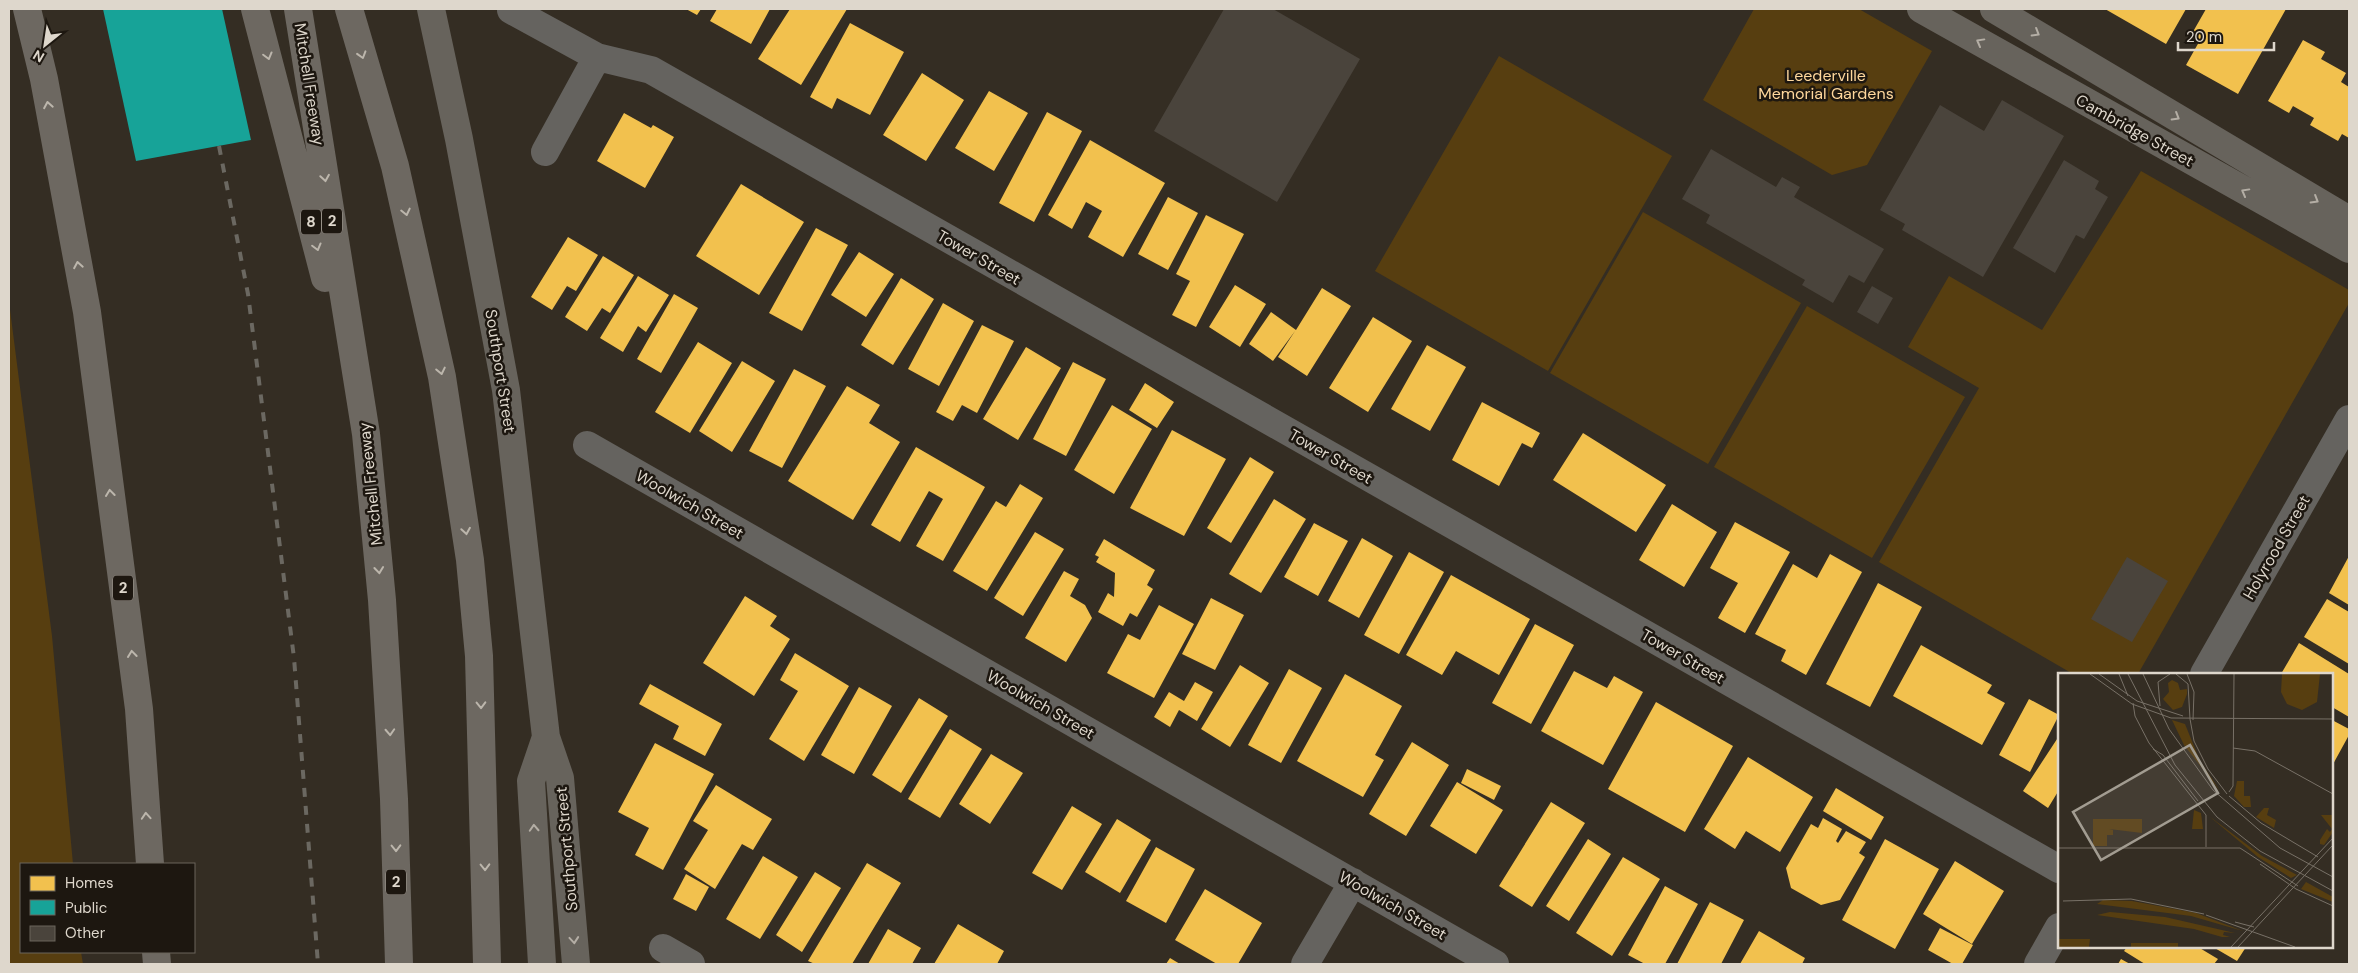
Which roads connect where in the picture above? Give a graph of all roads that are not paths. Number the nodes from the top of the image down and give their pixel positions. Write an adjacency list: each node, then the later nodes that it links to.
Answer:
1 (26, 9): 18 (highway, 2, one-way to 1)
2 (255, 9): 14 (highway, 8, one-way to 14)
3 (298, 9): 14 (highway, Mitchell Freeway / 2, one-way to 14)
4 (348, 9): 24 (highway, one-way to 24)
5 (431, 9): 17 (main road, Southport Street)
6 (1921, 9): 12 (main road, Cambridge Street, one-way to 6)
7 (1994, 9): 11 (main road, Cambridge Street, one-way to 11)
8 (511, 10): 9 (street, Tower Street)
9 (597, 57): 10 (street); 19 (street, Tower Street)
10 (545, 152)
11 (2349, 220)
12 (2349, 249)
13 (2349, 419): 16 (street, Holyrood Street)
14 (366, 434): 23 (highway, Mitchell Freeway / 2, one-way to 23)
15 (588, 445): 20 (street, Woolwich Street)
16 (2205, 673)
17 (546, 736): 25 (main road, Southport Street, one-way to 17); 26 (main road, Southport Street, one-way to 26)
18 (150, 863)
19 (2058, 868)
20 (1353, 882): 28 (street); 29 (street, Woolwich Street)
21 (2058, 929): 30 (street)
22 (663, 948): 27 (street)
23 (398, 964)
24 (487, 964)
25 (542, 964)
26 (576, 964)
27 (691, 964)
28 (1305, 964)
29 (1495, 964)
30 (2038, 964)

